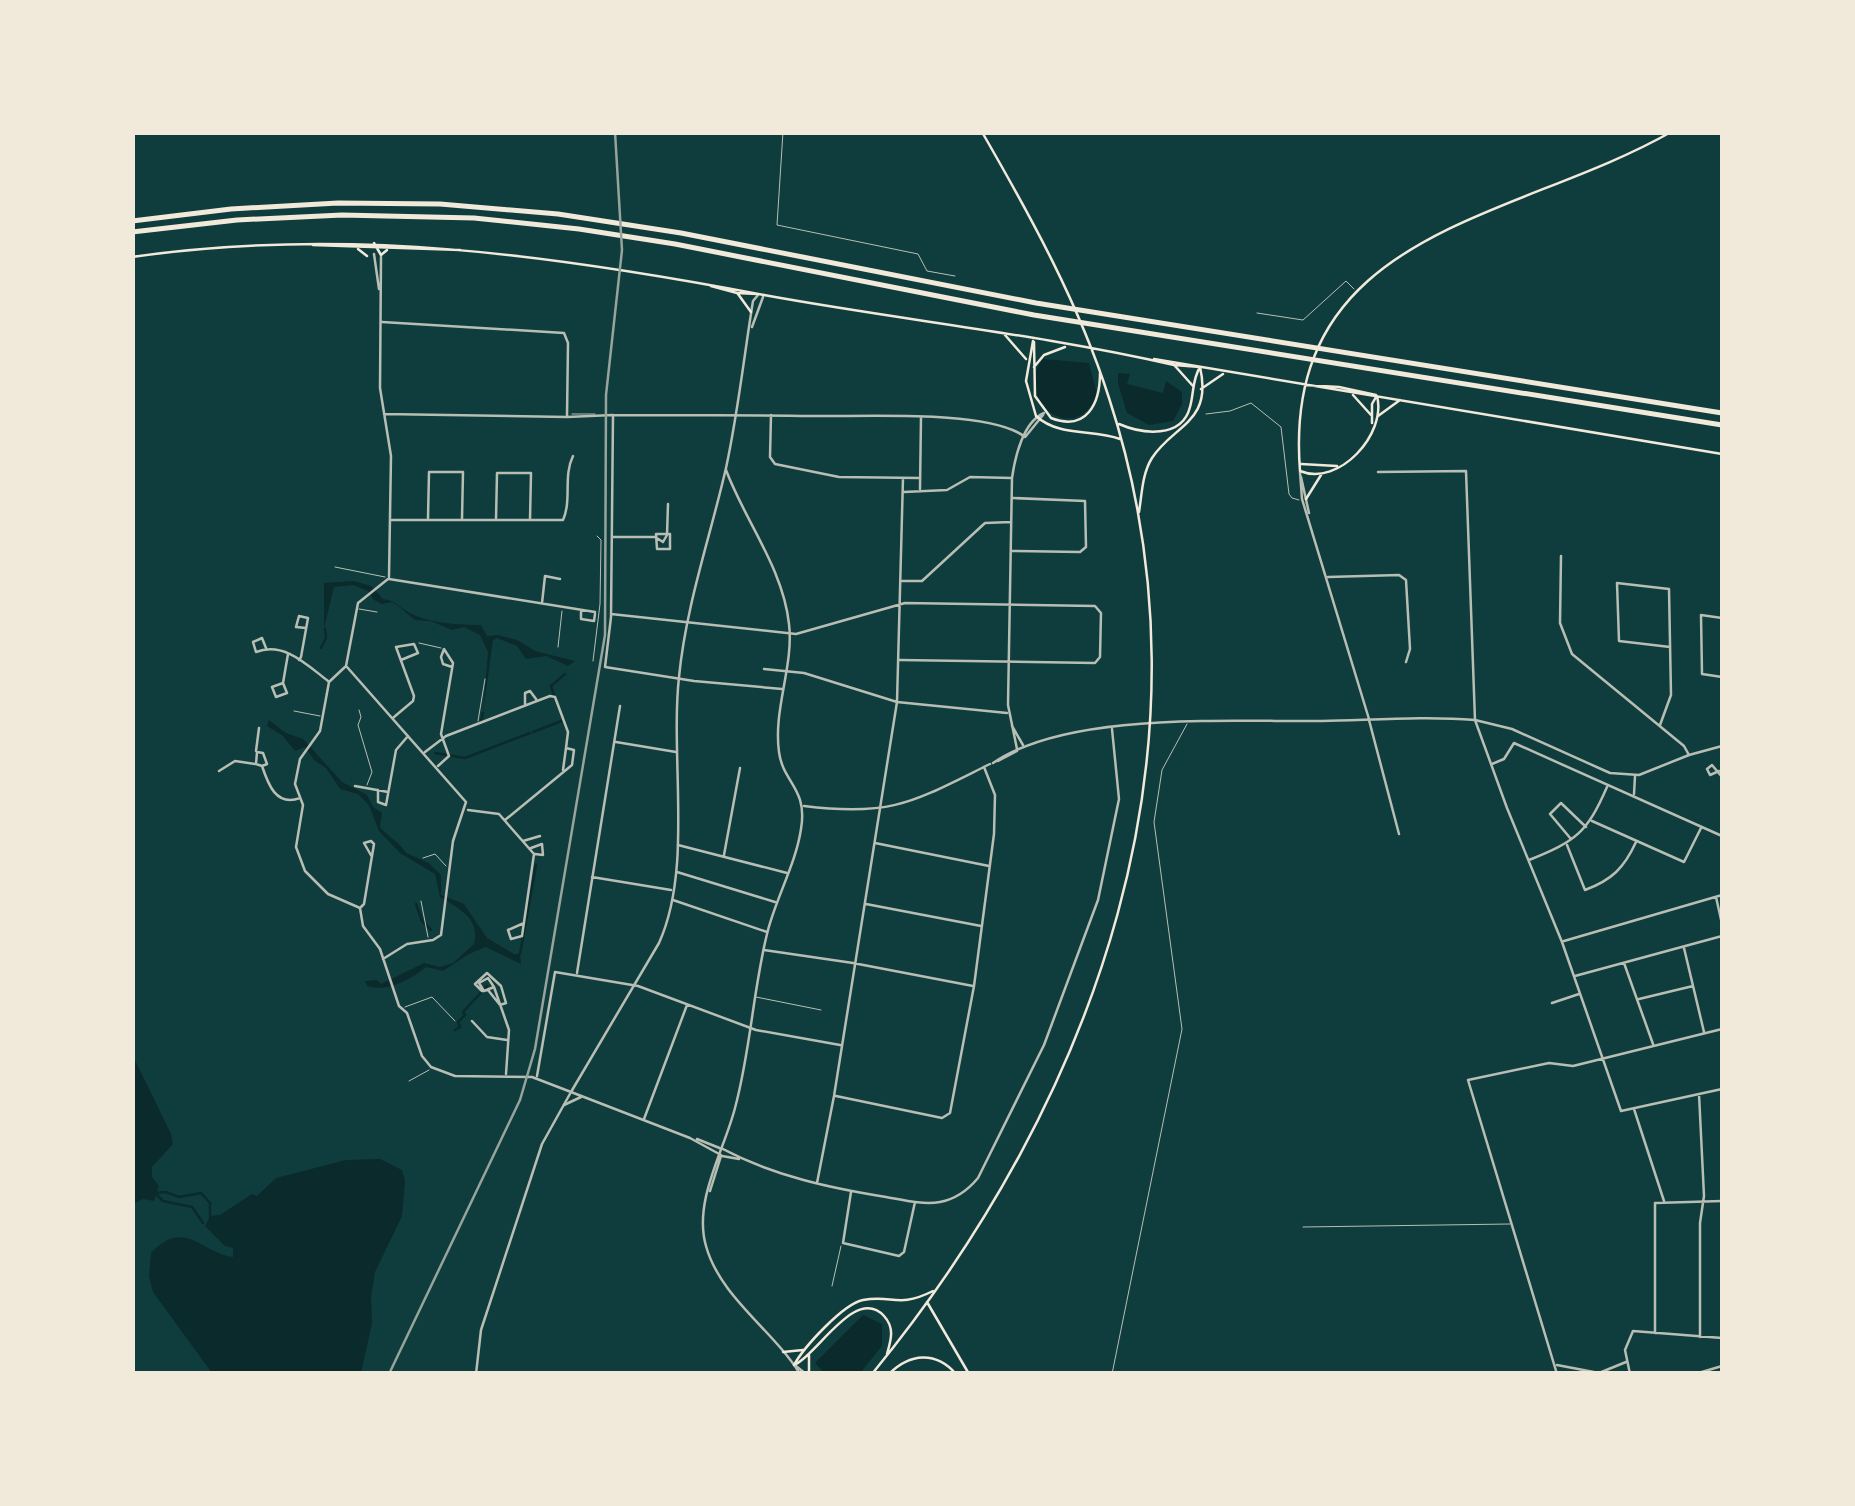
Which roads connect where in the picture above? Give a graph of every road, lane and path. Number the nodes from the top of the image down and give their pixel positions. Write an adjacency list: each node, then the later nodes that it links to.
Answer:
1 (783, 132): 15 (lane)
2 (982, 132): 33 (main road)
3 (1672, 132): 61 (main road)
4 (132, 220): 42 (highway)
5 (132, 232): 55 (highway)
6 (302, 244): 7 (main road); 8 (main road); 13 (main road)
7 (376, 247): 8 (main road); 9 (main road); 10 (main road); 11 (main road); 14 (street)
8 (357, 248): 12 (main road)
9 (390, 249): 10 (main road); 11 (main road)
10 (468, 250): 16 (main road)
11 (381, 255): 20 (street)
12 (367, 256): 14 (street)
13 (132, 258)
14 (374, 264): 20 (street)
15 (954, 276)
16 (700, 283): 18 (main road); 19 (main road)
17 (1354, 289): 22 (lane)
18 (737, 293): 19 (main road); 21 (main road)
19 (761, 294): 21 (street); 24 (street); 25 (main road)
20 (380, 295): 23 (street)
21 (751, 312): 24 (street)
22 (1257, 313)
23 (381, 322): 43 (street); 52 (street)
24 (751, 328): 45 (street)
25 (1004, 334): 26 (main road); 29 (main road)
26 (1034, 340): 27 (main road); 29 (main road); 32 (main road)
27 (1069, 346): 28 (main road); 32 (main road)
28 (1148, 359): 30 (main road); 31 (main road)
29 (1027, 362): 47 (main road)
30 (1174, 366): 31 (main road); 36 (main road)
31 (1200, 367): 34 (main road); 36 (main road); 37 (main road)
32 (1034, 368): 41 (main road)
33 (1100, 372): 41 (main road); 54 (main road)
34 (1226, 372): 35 (main road); 37 (main road)
35 (1303, 385): 38 (main road); 39 (main road)
36 (1193, 387): 54 (main road)
37 (1200, 390): 77 (main road)
38 (1352, 394): 39 (main road); 48 (main road)
39 (1377, 396): 40 (main road); 48 (main road); 49 (main road)
40 (1400, 400): 49 (main road); 59 (main road)
41 (1044, 413): 47 (street); 53 (street)
42 (1722, 413)
43 (384, 414): 52 (street); 78 (street)
44 (1206, 414): 75 (lane)
45 (735, 415): 46 (street); 50 (street); 63 (street)
46 (771, 415): 51 (street); 68 (street)
47 (1036, 416): 53 (main road); 57 (street)
48 (1371, 416): 56 (main road)
49 (1377, 416): 56 (main road)
50 (613, 417): 52 (street); 86 (street)
51 (921, 417): 57 (street); 69 (street)
52 (567, 418)
53 (1041, 421): 57 (street); 58 (main road)
54 (1117, 424): 58 (main road)
55 (1722, 425)
56 (1372, 426): 62 (main road)
57 (1025, 436): 70 (street)
58 (1122, 440): 77 (main road)
59 (1722, 454)
60 (573, 456): 82 (street)
61 (1299, 464): 62 (main road); 64 (main road)
62 (1339, 466): 66 (main road)
63 (726, 469): 67 (street); 71 (street)
64 (1300, 471): 66 (main road); 75 (street)
65 (1378, 472): 142 (street)
66 (1323, 473): 75 (main road)
67 (723, 478): 71 (street); 105 (street)
68 (903, 478): 69 (street); 73 (street)
69 (920, 478): 72 (street)
70 (1012, 478): 72 (street); 74 (street)
71 (730, 479): 107 (street)
72 (920, 491): 73 (street)
73 (902, 492): 94 (street)
74 (1011, 498): 83 (street); 88 (street)
75 (1304, 499): 92 (street)
76 (668, 504): 84 (street)
77 (1138, 513): 273 (main road)
78 (390, 520): 79 (street); 91 (street)
79 (428, 520): 80 (street); 80 (street)
80 (462, 520): 81 (street)
81 (496, 521): 82 (street); 82 (street)
82 (530, 522)
83 (1011, 522): 88 (street); 94 (street)
84 (668, 534): 87 (street); 87 (street)
85 (597, 536): 102 (lane)
86 (611, 537): 87 (street); 103 (street)
87 (656, 538)
88 (1010, 551): 97 (street)
89 (1561, 556): 146 (street)
90 (335, 567): 91 (lane)
91 (388, 578): 96 (street); 99 (street)
92 (1326, 578): 119 (street); 141 (street)
93 (560, 579): 96 (street)
94 (901, 581): 95 (street)
95 (900, 604): 97 (street); 107 (street); 116 (street)
96 (542, 605): 98 (street)
97 (1009, 605): 118 (street); 118 (street)
98 (562, 608): 100 (street); 109 (lane)
99 (356, 609): 101 (lane); 120 (street)
100 (580, 610): 102 (street); 102 (street)
101 (377, 612)
102 (597, 612): 117 (lane)
103 (610, 614): 105 (street); 126 (street)
104 (1722, 618): 124 (street)
105 (687, 622): 107 (street); 126 (street)
106 (306, 628): 114 (street)
107 (790, 633): 123 (street)
108 (414, 644): 112 (lane); 115 (street); 115 (street)
109 (558, 647)
110 (1670, 647): 110 (street); 146 (street)
111 (266, 648): 113 (street)
112 (444, 649): 121 (street); 121 (street)
113 (289, 653): 114 (street); 128 (street)
114 (299, 660): 127 (street)
115 (401, 660): 140 (street)
116 (900, 660): 118 (street); 133 (street)
117 (592, 661)
118 (1008, 662): 138 (street)
119 (1406, 662)
120 (346, 666): 127 (street); 140 (street)
121 (452, 667): 150 (street)
122 (764, 669): 123 (street)
123 (787, 670): 129 (street); 133 (street)
124 (1722, 676)
125 (485, 679): 144 (lane)
126 (679, 679): 129 (street); 157 (street)
127 (329, 682): 139 (street)
128 (283, 684): 130 (street); 130 (street)
129 (784, 689): 177 (street)
130 (276, 697): 131 (street)
131 (270, 700)
132 (537, 700): 134 (street); 134 (street); 153 (street)
133 (897, 702): 138 (street); 179 (street)
134 (526, 704): 144 (street)
135 (620, 706): 151 (street)
136 (359, 710): 172 (lane)
137 (294, 711): 139 (lane)
138 (1008, 713): 145 (street)
139 (323, 717): 176 (street)
140 (393, 718): 149 (street)
141 (1369, 720): 142 (street); 143 (street); 184 (street)
142 (1475, 720): 161 (street); 168 (street)
143 (1187, 722): 147 (street); 293 (lane)
144 (478, 724): 150 (street)
145 (1012, 724): 154 (street); 155 (street)
146 (1660, 725): 159 (street)
147 (1112, 727): 154 (street); 267 (street)
148 (259, 728): 156 (street)
149 (409, 736): 158 (street); 174 (street)
150 (442, 738): 158 (street); 162 (street)
151 (614, 742): 157 (street); 203 (street)
152 (1722, 746): 159 (street)
153 (566, 748): 165 (street); 165 (street)
154 (1025, 748): 155 (street)
155 (1018, 750): 164 (street)
156 (256, 752): 160 (street); 160 (street)
157 (676, 752): 191 (street)
158 (424, 753): 162 (street)
159 (1689, 755): 168 (street)
160 (259, 765): 167 (street); 176 (street)
161 (1491, 765): 171 (street); 198 (street)
162 (437, 767): 178 (street)
163 (740, 768): 196 (street)
164 (984, 768): 179 (street); 199 (street)
165 (563, 770): 180 (street)
166 (1718, 771): 169 (street)
167 (218, 772)
168 (1635, 776): 175 (street)
169 (1722, 777)
170 (356, 786): 172 (street)
171 (1608, 786): 175 (street); 181 (street)
172 (366, 788): 173 (street)
173 (378, 790): 174 (street); 174 (street)
174 (388, 792)
175 (1634, 796): 183 (street)
176 (301, 797): 211 (street)
177 (802, 806): 179 (street); 202 (street)
178 (466, 810): 180 (street); 200 (street)
179 (880, 810): 190 (street)
180 (505, 820): 188 (street)
181 (1592, 821): 182 (street); 189 (street)
182 (1586, 826): 187 (street); 187 (street)
183 (1702, 826): 186 (street); 189 (street)
184 (1399, 834)
185 (540, 836): 188 (street)
186 (1722, 836)
187 (1572, 840): 192 (street)
188 (523, 841): 193 (street)
189 (1636, 841): 192 (street)
190 (874, 843): 199 (street); 210 (street)
191 (678, 845): 196 (street); 201 (street)
192 (1567, 845): 198 (street)
193 (529, 848): 194 (street); 194 (street)
194 (534, 854): 212 (street)
195 (372, 857): 211 (street)
196 (723, 857): 202 (street)
197 (423, 858): 200 (lane)
198 (1528, 860): 218 (street)
199 (990, 867): 214 (street)
200 (449, 868): 217 (street)
201 (676, 872): 204 (street); 209 (street)
202 (786, 873): 209 (street)
203 (592, 877): 204 (street); 224 (street)
204 (673, 890): 207 (street)
205 (1722, 895): 206 (street)
206 (1716, 897): 213 (street); 218 (street)
207 (672, 900): 215 (street); 226 (street)
208 (421, 901): 217 (lane)
209 (776, 903): 215 (street)
210 (864, 903): 214 (street); 222 (street)
211 (360, 908): 221 (street)
212 (524, 923)
213 (1722, 924)
214 (982, 927): 227 (street)
215 (768, 932): 220 (street)
216 (1722, 936): 219 (street)
217 (428, 940): 221 (street)
218 (1562, 942): 225 (street)
219 (1684, 948): 223 (street); 228 (street)
220 (764, 950): 222 (street); 231 (street)
221 (384, 959): 236 (street)
222 (854, 963): 227 (street); 244 (street)
223 (1624, 963): 225 (street); 232 (street)
224 (577, 975): 226 (street); 249 (street)
225 (1573, 977): 230 (street)
226 (633, 984): 234 (street); 252 (street)
227 (974, 986): 254 (street)
228 (1694, 986): 232 (street); 242 (street)
229 (494, 987): 233 (street)
230 (1580, 994): 235 (street); 246 (street)
231 (756, 998): 237 (lane); 240 (street)
232 (1638, 1000): 245 (street)
233 (500, 1004): 233 (street); 243 (street)
234 (687, 1004): 240 (street); 258 (street)
235 (1552, 1004)
236 (403, 1010): 238 (lane); 247 (street)
237 (821, 1010)
238 (455, 1021)
239 (472, 1021): 243 (street)
240 (752, 1028): 244 (street); 260 (street)
241 (1722, 1030): 242 (street)
242 (1704, 1034): 245 (street)
243 (508, 1040): 248 (street)
244 (842, 1046): 254 (street)
245 (1654, 1046): 246 (street)
246 (1602, 1058): 257 (street); 269 (street)
247 (432, 1067): 248 (street); 250 (lane)
248 (506, 1076): 249 (street)
249 (536, 1078): 252 (street)
250 (409, 1082)
251 (1722, 1089): 253 (street)
252 (571, 1092): 255 (street); 256 (street)
253 (1700, 1094): 257 (street); 265 (street)
254 (834, 1096): 263 (street)
255 (582, 1097): 256 (street); 258 (street)
256 (564, 1105): 286 (street)
257 (1634, 1109): 268 (street)
258 (644, 1120): 259 (street)
259 (690, 1138): 260 (street); 261 (street)
260 (723, 1149): 261 (street); 262 (street)
261 (721, 1155): 262 (street); 279 (street)
262 (741, 1159): 263 (street)
263 (817, 1184): 264 (street)
264 (851, 1191): 267 (street); 271 (street)
265 (1702, 1200): 266 (street); 268 (street); 276 (street)
266 (1722, 1200)
267 (915, 1202): 271 (street)
268 (1664, 1202): 275 (street)
269 (1510, 1224): 270 (lane); 283 (street)
270 (1303, 1228)
271 (843, 1243): 272 (lane)
272 (832, 1286)
273 (936, 1290): 274 (main road); 278 (main road)
274 (927, 1302): 281 (main road); 292 (main road)
275 (1655, 1333): 276 (street); 282 (street)
276 (1700, 1336): 277 (street)
277 (1722, 1338)
278 (805, 1350): 279 (main road); 284 (main road)
279 (783, 1352): 284 (street)
280 (809, 1355): 281 (main road); 284 (main road); 288 (main road)
281 (887, 1355): 289 (main road)
282 (1627, 1361): 283 (street); 295 (street)
283 (1554, 1364): 294 (street)
284 (794, 1365): 287 (street); 288 (street)
285 (1722, 1366): 296 (street)
286 (476, 1374)
287 (800, 1374)
288 (808, 1374)
289 (872, 1374)
290 (890, 1374): 291 (main road)
291 (956, 1374)
292 (969, 1374)
293 (1112, 1374)
294 (1557, 1374)
295 (1630, 1374)
296 (1695, 1374)

